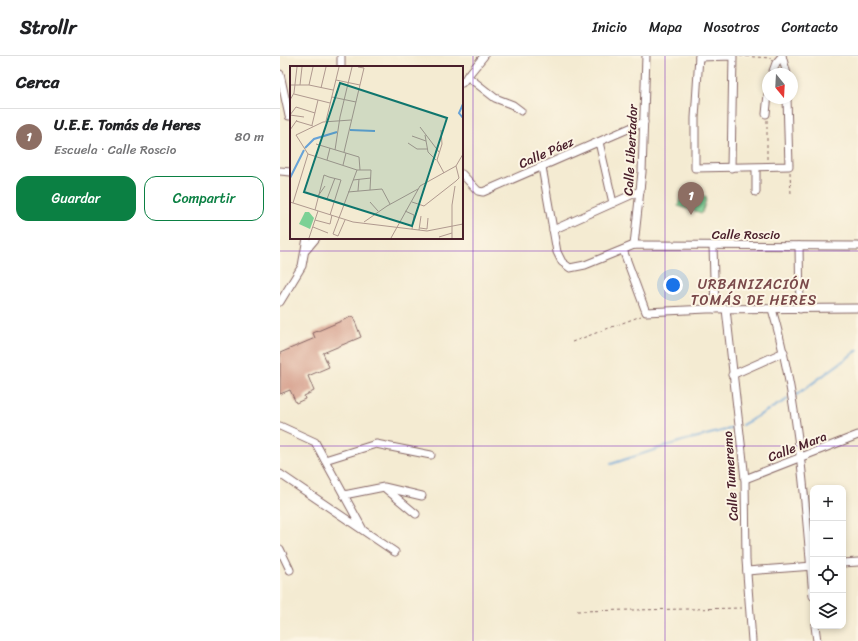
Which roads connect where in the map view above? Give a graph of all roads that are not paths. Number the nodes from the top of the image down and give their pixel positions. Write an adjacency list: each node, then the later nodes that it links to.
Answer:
1 (484, 56): 9 (street)
2 (646, 56): 16 (street, Calle Libertador)
3 (699, 56): 4 (street); 19 (street)
4 (734, 56): 19 (street)
5 (781, 57): 6 (street); 7 (street)
6 (775, 68)
7 (785, 68)
8 (280, 74): 15 (street)
9 (468, 76): 10 (street); 13 (street)
10 (463, 82)
11 (767, 104): 14 (street)
12 (787, 104): 20 (street)
13 (521, 111)
14 (766, 114)
15 (290, 116)
16 (644, 122): 17 (street, Calle Páez); 24 (street, Calle Libertador)
17 (599, 142): 18 (street, Calle Páez); 26 (street)
18 (542, 167): 23 (street, Calle Páez); 27 (street)
19 (731, 168): 20 (street)
20 (756, 168): 25 (street)
21 (280, 171): 22 (street)
22 (290, 172)
23 (463, 175)
24 (640, 191): 26 (street); 30 (street, Calle Libertador)
25 (756, 192)
26 (613, 203): 27 (street)
27 (553, 230): 35 (street)
28 (307, 239): 34 (street)
29 (315, 239): 34 (street)
30 (634, 245): 31 (street, Calle Roscio); 35 (street)
31 (713, 246): 32 (street, Calle Roscio); 38 (street)
32 (799, 246): 33 (street, Calle Roscio); 41 (street)
33 (858, 246)
34 (306, 250): 36 (street)
35 (623, 250): 38 (street)
36 (280, 302)
37 (858, 308): 41 (street)
38 (715, 309): 39 (street)
39 (726, 309): 40 (street); 43 (street, Calle Tumeremo)
40 (772, 309): 41 (street); 42 (street)
41 (800, 309)
42 (784, 352): 43 (street); 47 (street)
43 (732, 375): 50 (street, Calle Tumeremo)
44 (280, 426): 48 (street)
45 (858, 435): 47 (street, Calle Mara)
46 (431, 455): 48 (street)
47 (801, 457): 50 (street, Calle Mara); 58 (street)
48 (325, 460): 52 (street)
49 (280, 474): 55 (street)
50 (745, 479): 63 (street, Calle Tumeremo)
51 (384, 487): 52 (street); 53 (street); 54 (street)
52 (344, 495): 55 (street)
53 (422, 496)
54 (416, 514)
55 (363, 530): 57 (street)
56 (280, 549): 62 (street)
57 (395, 552)
58 (811, 557)
59 (858, 562): 60 (street)
60 (846, 563)
61 (810, 566): 63 (street)
62 (290, 570)
63 (747, 571): 65 (street, Calle Tumeremo)
64 (815, 629): 66 (street)
65 (752, 641)
66 (816, 641)

